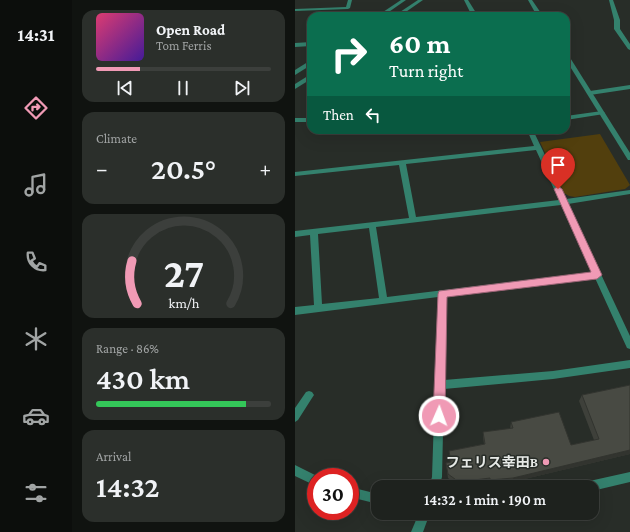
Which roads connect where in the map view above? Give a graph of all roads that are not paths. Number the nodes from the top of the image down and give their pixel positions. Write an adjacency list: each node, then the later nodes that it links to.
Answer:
1 (350, 0): 7 (street)
2 (404, 0): 9 (street)
3 (421, 0): 10 (street)
4 (466, 0): 11 (street)
5 (530, 0): 12 (street)
6 (611, 0): 15 (street)
7 (327, 9): 8 (street)
8 (295, 10)
9 (386, 12)
10 (403, 12)
11 (473, 12)
12 (538, 12)
13 (307, 44): 14 (street)
14 (295, 45)
15 (630, 48)
16 (570, 62): 22 (street)
17 (307, 64): 18 (street)
18 (295, 72)
19 (307, 79): 20 (street)
20 (295, 87)
21 (630, 87): 22 (street)
22 (590, 93): 23 (street)
23 (602, 113): 24 (street); 29 (street)
24 (570, 117)
25 (295, 120): 26 (street)
26 (307, 120)
27 (532, 134): 28 (street)
28 (539, 148): 30 (street); 33 (street)
29 (630, 158)
30 (402, 162): 31 (street); 34 (street)
31 (295, 174)
32 (630, 192): 33 (street)
33 (564, 202): 34 (street); 38 (street)
34 (413, 220): 35 (street)
35 (372, 225): 36 (street); 40 (street)
36 (314, 232): 37 (street); 41 (street)
37 (295, 234)
38 (597, 275): 39 (street); 43 (street)
39 (443, 294): 40 (street); 45 (street)
40 (385, 301): 41 (street)
41 (318, 308): 42 (street)
42 (295, 311)
43 (630, 345)
44 (630, 364): 45 (street)
45 (440, 385): 51 (street)
46 (309, 395): 47 (street)
47 (295, 417)
48 (295, 470): 49 (street)
49 (307, 476)
50 (630, 477): 52 (street)
51 (436, 480)
52 (599, 484)
53 (359, 494): 54 (street)
54 (371, 497)
55 (422, 520): 56 (street)
56 (417, 532)

